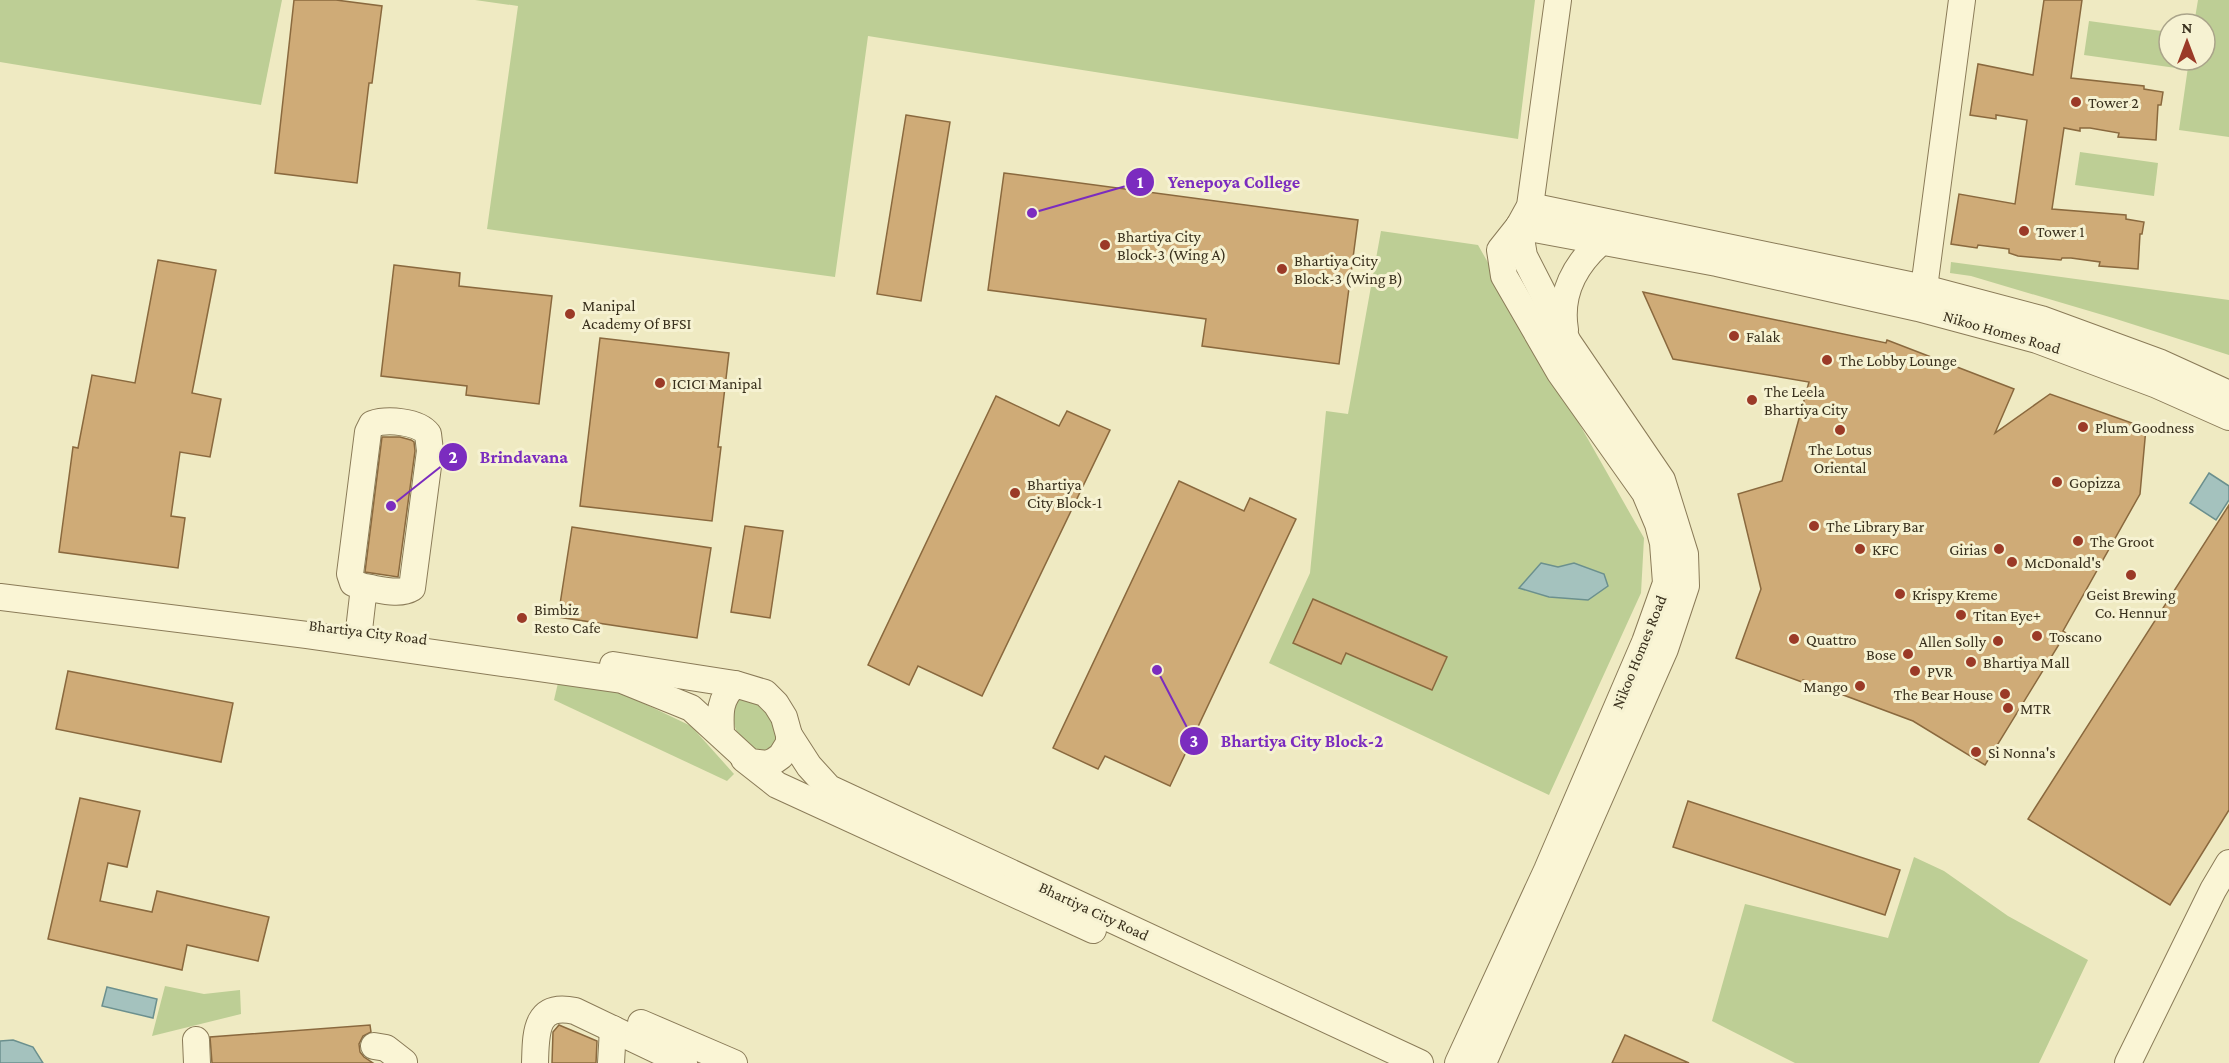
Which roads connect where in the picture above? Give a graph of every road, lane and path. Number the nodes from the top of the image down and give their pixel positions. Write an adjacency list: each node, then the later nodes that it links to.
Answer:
1 (1558, 0): 3 (street)
2 (1962, 0): 6 (street)
3 (1524, 216): 4 (street, Nikoo Homes Road); 5 (street, Nikoo Homes Road); 7 (street, Nikoo Homes Road); 31 (street, Nikoo Homes Road)
4 (1602, 241): 5 (street, Nikoo Homes Road); 7 (street)
5 (1814, 275): 6 (street, Nikoo Homes Road); 9 (street, Nikoo Homes Road)
6 (1924, 288): 8 (street, Nikoo Homes Road)
7 (1566, 337): 32 (street, Nikoo Homes Road)
8 (2229, 394)
9 (2229, 417)
10 (0, 584): 12 (street, Bhartiya City Road)
11 (364, 587): 11 (street); 14 (street)
12 (26, 594): 13 (street, Bhartiya City Road); 14 (street, Bhartiya City Road); 16 (street, Bhartiya City Road)
13 (0, 597)
14 (359, 630): 15 (street, Bhartiya City Road)
15 (735, 684): 16 (street); 17 (street, Bhartiya City Road)
16 (721, 733): 18 (street, Bhartiya City Road)
17 (789, 735): 18 (street); 30 (street, Bhartiya City Road)
18 (743, 758): 29 (street, Bhartiya City Road)
19 (2229, 863): 20 (street)
20 (2212, 890): 33 (street); 34 (street)
21 (641, 1023): 28 (street)
22 (613, 1029): 25 (street); 26 (street); 27 (street)
23 (374, 1046): 24 (street)
24 (406, 1057)
25 (536, 1063)
26 (611, 1063)
27 (684, 1063)
28 (734, 1063)
29 (1382, 1063)
30 (1420, 1063)
31 (1458, 1063)
32 (1483, 1063)
33 (2115, 1063)
34 (2128, 1063)

